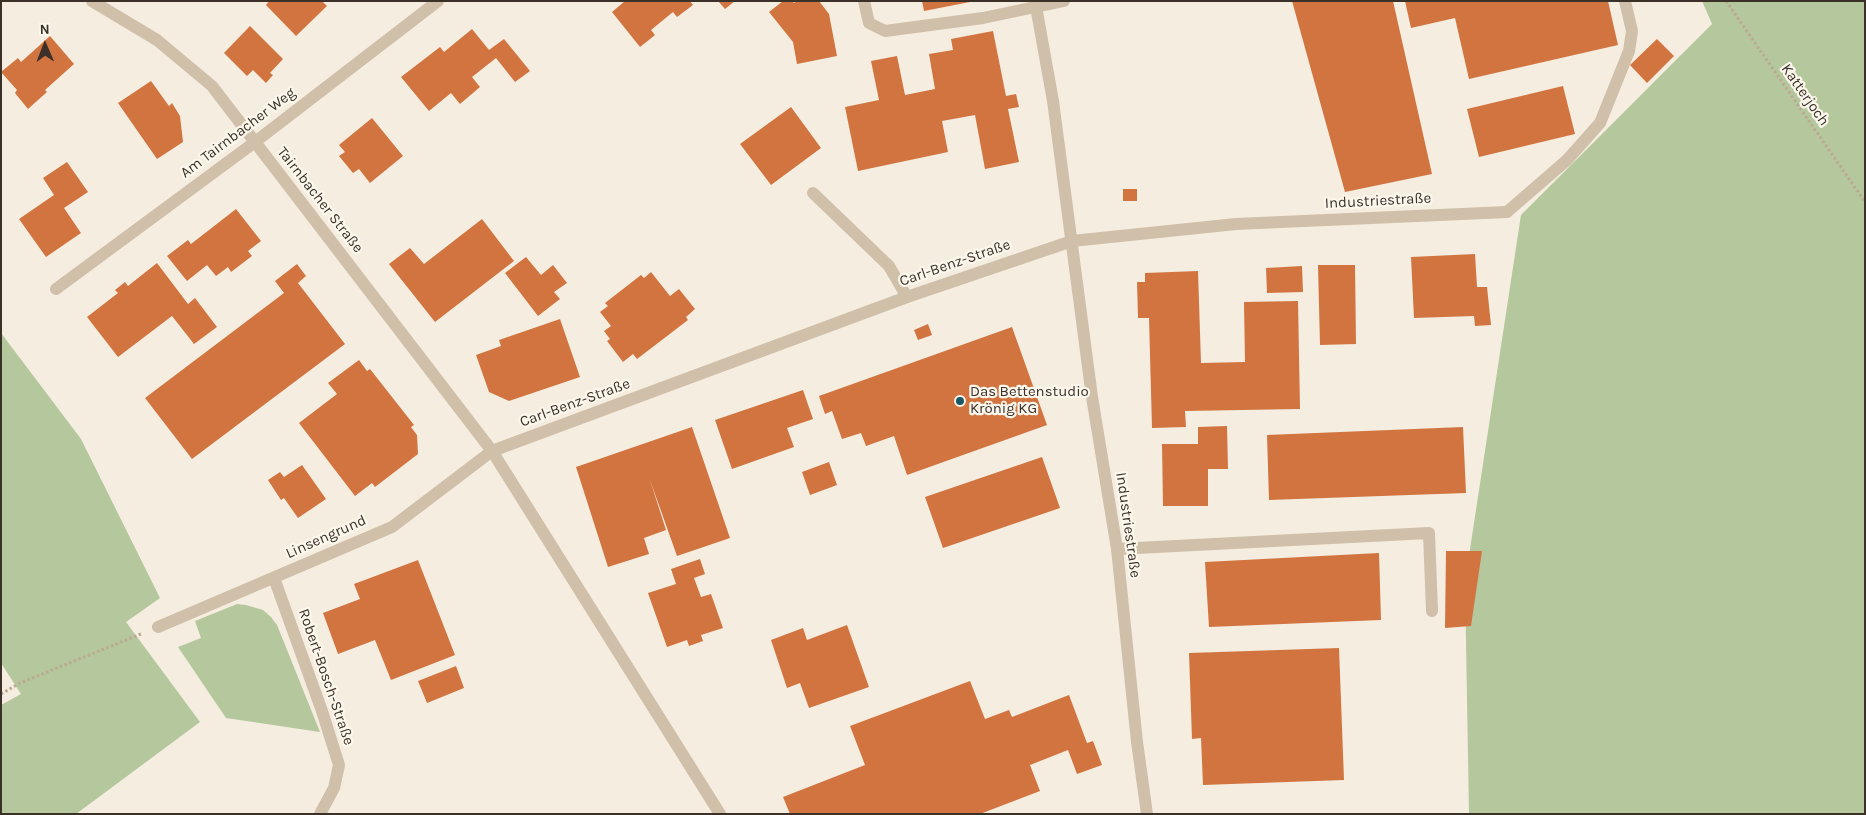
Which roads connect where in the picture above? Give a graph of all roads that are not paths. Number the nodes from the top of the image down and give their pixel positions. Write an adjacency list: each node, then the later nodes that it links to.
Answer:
1 (92, 1): 7 (street, Tairnbacher Straße)
2 (438, 1): 7 (street, Am Tairnbacher Weg)
3 (864, 1): 6 (street)
4 (1064, 1): 6 (street)
5 (1625, 1): 9 (street, Industriestraße)
6 (1036, 4): 9 (street, Industriestraße)
7 (255, 142): 10 (street, Am Tairnbacher Weg); 12 (street, Tairnbacher Straße)
8 (813, 193): 11 (street)
9 (1072, 241): 11 (street, Carl-Benz-Straße); 13 (street, Industriestraße)
10 (56, 289)
11 (907, 297): 12 (street, Carl-Benz-Straße)
12 (492, 451): 14 (street, Linsengrund); 18 (street)
13 (1117, 549): 15 (street); 19 (street, Industriestraße)
14 (274, 578): 16 (street, Linsengrund); 17 (street, Robert-Bosch-Straße)
15 (1432, 611)
16 (158, 627)
17 (320, 814)
18 (720, 814)
19 (1147, 814)

